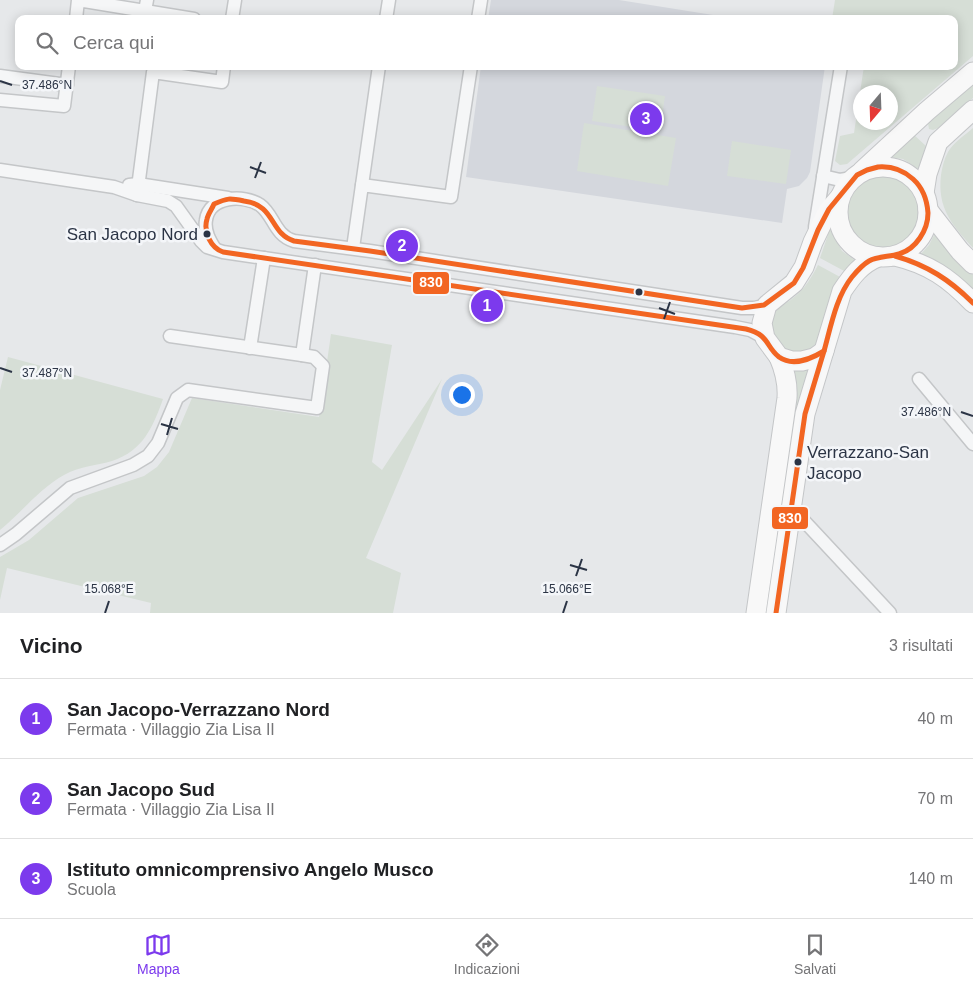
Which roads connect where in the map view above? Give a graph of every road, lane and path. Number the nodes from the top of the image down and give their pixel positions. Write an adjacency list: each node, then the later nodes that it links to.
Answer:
1 (78, 0): 5 (street); 6 (street)
2 (235, 0): 8 (street)
3 (389, 0): 9 (street)
4 (480, 0): 10 (street)
5 (146, 6): 7 (street)
6 (76, 15)
7 (179, 15)
8 (233, 15)
9 (387, 15)
10 (478, 15)
11 (69, 70): 18 (street)
12 (224, 70): 25 (street)
13 (378, 70): 24 (street)
14 (470, 70): 24 (street)
15 (840, 70): 22 (street)
16 (973, 72): 23 (main road)
17 (0, 76): 18 (street)
18 (67, 85): 19 (street)
19 (0, 100)
20 (973, 110): 28 (main road)
21 (0, 170): 25 (street)
22 (823, 176): 23 (street); 29 (street)
23 (856, 176): 26 (main road); 28 (main road)
24 (362, 185): 30 (street)
25 (137, 190): 27 (street); 31 (street)
26 (840, 196): 29 (main road); 32 (main road)
27 (228, 198): 30 (street); 31 (street)
28 (926, 202): 32 (main road); 34 (main road)
29 (813, 242): 37 (main road)
30 (353, 248): 37 (street)
31 (216, 250): 33 (street)
32 (887, 256): 36 (main road); 41 (main road)
33 (264, 258): 35 (street); 40 (street)
34 (973, 264)
35 (314, 265): 39 (street); 42 (street)
36 (973, 303)
37 (767, 305): 39 (main road)
38 (170, 336): 40 (street)
39 (765, 338): 43 (main road)
40 (250, 348): 42 (street)
41 (824, 351): 43 (main road); 46 (main road)
42 (302, 355): 47 (street)
43 (779, 357): 48 (main road)
44 (919, 379): 45 (street)
45 (973, 444)
46 (791, 507): 49 (main road); 50 (street)
47 (0, 544)
48 (756, 613)
49 (776, 613)
50 (890, 613)

